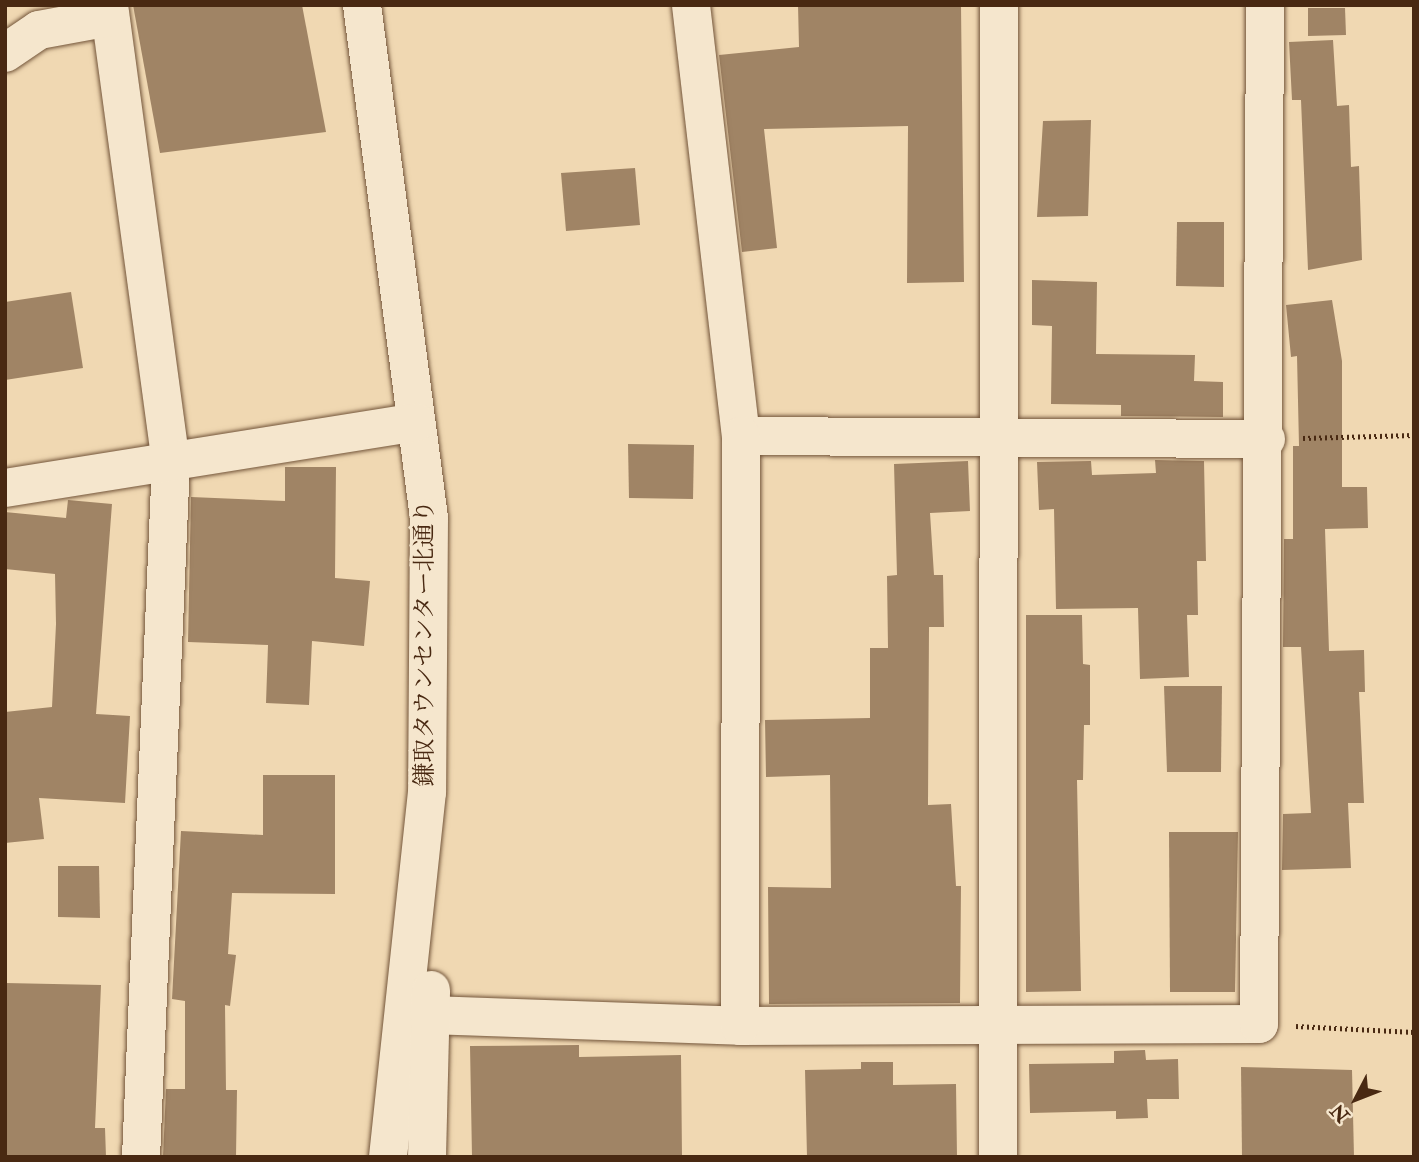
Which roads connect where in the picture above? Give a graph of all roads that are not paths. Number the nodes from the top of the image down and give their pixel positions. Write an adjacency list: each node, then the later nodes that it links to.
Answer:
1 (362, 5): 8 (street, 鎌取タウンセンター北通り)
2 (691, 5): 10 (street)
3 (999, 5): 9 (street)
4 (1265, 5): 11 (street)
5 (110, 11): 6 (street); 12 (street)
6 (32, 17): 7 (street)
7 (5, 53)
8 (416, 422): 12 (street); 14 (street, 鎌取タウンセンター北通り)
9 (1002, 434): 10 (street); 11 (street); 16 (street)
10 (741, 436): 17 (street)
11 (1266, 439): 16 (street)
12 (171, 462): 13 (street); 18 (street)
13 (5, 488)
14 (429, 518): 15 (street); 19 (street, 鎌取タウンセンター北通り)
15 (429, 1015): 17 (street); 20 (street)
16 (996, 1025): 17 (street); 21 (street)
17 (740, 1026)
18 (141, 1157)
19 (388, 1157)
20 (427, 1157)
21 (998, 1157)

